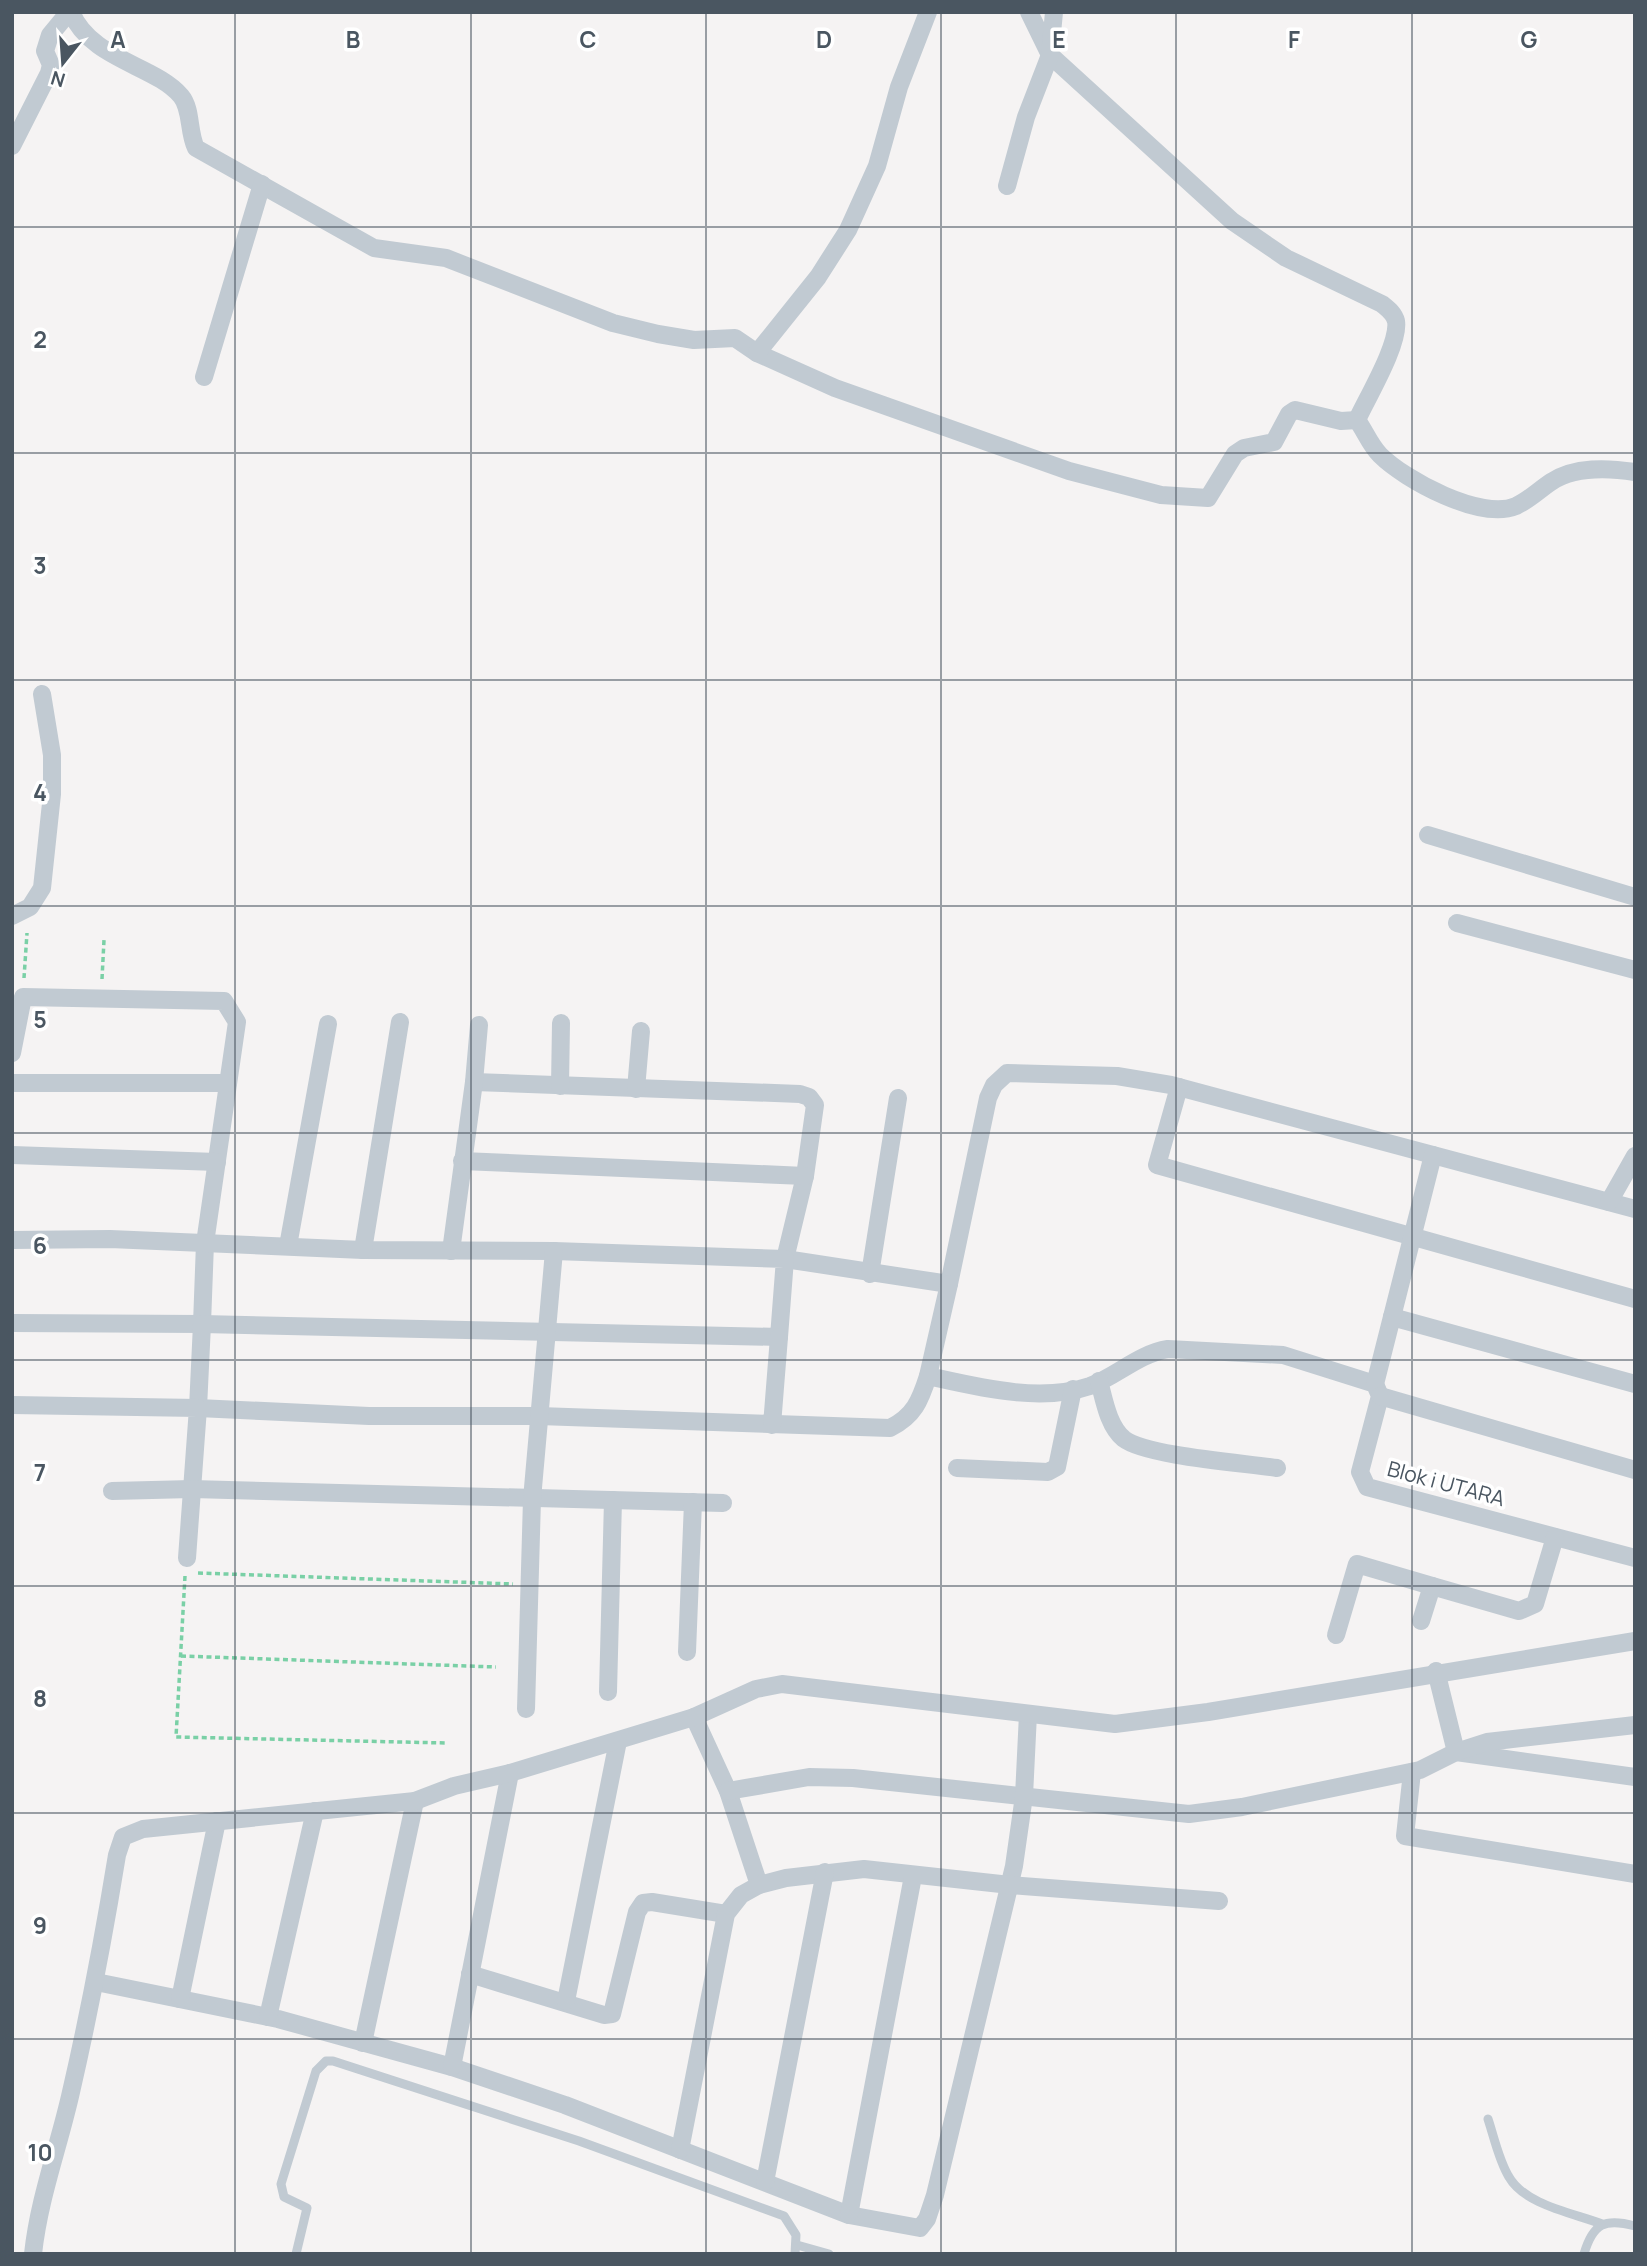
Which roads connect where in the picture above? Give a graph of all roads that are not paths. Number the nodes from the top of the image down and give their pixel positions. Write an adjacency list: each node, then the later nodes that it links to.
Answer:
1 (70, 12): 6 (street); 7 (street)
2 (928, 12): 9 (street)
3 (1029, 12): 5 (street)
4 (1054, 12): 5 (street)
5 (1050, 55): 8 (street); 11 (street)
6 (12, 146)
7 (262, 184): 9 (street); 10 (street)
8 (1007, 186)
9 (757, 353): 11 (street)
10 (204, 377)
11 (1357, 420): 12 (street)
12 (1635, 472)
13 (42, 694): 16 (street)
14 (1428, 835): 15 (street)
15 (1635, 897)
16 (12, 916)
17 (1457, 923): 18 (street)
18 (1635, 970)
19 (400, 1022): 44 (street)
20 (561, 1023): 28 (street)
21 (328, 1024): 43 (street)
22 (479, 1025): 25 (street)
23 (641, 1031): 30 (street)
24 (12, 1053): 27 (street)
25 (474, 1082): 28 (street); 35 (street)
26 (12, 1083): 27 (street)
27 (228, 1083): 36 (street)
28 (560, 1086): 30 (street)
29 (1179, 1087): 33 (street); 40 (street); 49 (street)
30 (636, 1088): 37 (street)
31 (898, 1098): 48 (street)
32 (12, 1155): 36 (street)
33 (1433, 1155): 38 (street); 40 (street)
34 (1635, 1156): 38 (street)
35 (462, 1161): 37 (street); 45 (street)
36 (217, 1162): 42 (street)
37 (805, 1176): 47 (street)
38 (1609, 1202): 39 (street)
39 (1635, 1209)
40 (1413, 1237): 50 (street); 51 (street)
41 (12, 1240): 42 (street)
42 (205, 1243): 43 (street); 53 (street)
43 (288, 1246): 44 (street)
44 (363, 1250): 45 (street)
45 (451, 1251): 46 (street)
46 (554, 1251): 47 (street); 54 (street)
47 (786, 1259): 48 (street); 55 (street)
48 (870, 1274): 49 (street)
49 (949, 1284): 56 (street)
50 (1635, 1299)
51 (1392, 1317): 58 (street); 60 (street)
52 (12, 1324): 53 (street)
53 (202, 1324): 54 (street); 62 (street)
54 (547, 1331): 55 (street); 63 (street)
55 (779, 1337): 64 (street)
56 (928, 1376): 59 (street); 64 (street)
57 (1099, 1381): 59 (street); 60 (street); 66 (street)
58 (1635, 1384)
59 (1073, 1389): 65 (street)
60 (1378, 1390): 67 (street); 74 (street, Blok i UTARA)
61 (12, 1405): 62 (street)
62 (198, 1408): 63 (street); 68 (street)
63 (539, 1416): 64 (street); 70 (street)
64 (772, 1425)
65 (957, 1468)
66 (1277, 1468)
67 (1635, 1470)
68 (192, 1489): 69 (street); 70 (street); 75 (street)
69 (112, 1491)
70 (532, 1499): 71 (street); 84 (street)
71 (613, 1500): 72 (street); 83 (street)
72 (693, 1502): 73 (street); 81 (street)
73 (723, 1503)
74 (1555, 1537): 76 (street, Blok i UTARA); 77 (street)
75 (187, 1558)
76 (1635, 1558)
77 (1432, 1586): 78 (street); 79 (street)
78 (1421, 1621)
79 (1336, 1635)
80 (1635, 1641): 82 (street)
81 (687, 1651)
82 (1436, 1671): 85 (street); 89 (street)
83 (608, 1692)
84 (526, 1709)
85 (1028, 1714): 86 (street); 94 (street)
86 (694, 1717): 88 (street); 93 (street)
87 (1635, 1725): 89 (street)
88 (618, 1741): 91 (street); 108 (street)
89 (1456, 1752): 90 (street); 92 (street)
90 (1412, 1772): 94 (street); 99 (street)
91 (510, 1773): 95 (street); 105 (street)
92 (1635, 1777)
93 (727, 1791): 94 (street); 101 (street)
94 (1024, 1796): 102 (street)
95 (415, 1801): 96 (street); 110 (street)
96 (315, 1811): 97 (street); 109 (street)
97 (217, 1821): 106 (street); 107 (street)
98 (825, 1872): 100 (street); 101 (street); 114 (street)
99 (1635, 1874)
100 (913, 1876): 102 (street); 115 (street)
101 (759, 1885): 104 (street)
102 (1010, 1885): 103 (street); 115 (street)
103 (1219, 1901)
104 (726, 1914): 108 (street); 113 (street)
105 (470, 1974): 108 (street); 111 (street)
106 (96, 1982): 107 (street); 119 (street)
107 (180, 1999): 109 (street)
108 (566, 2001)
109 (268, 2017): 110 (street)
110 (363, 2043): 111 (street)
111 (452, 2067): 113 (street)
112 (1488, 2119): 116 (lane)
113 (680, 2150): 114 (street)
114 (765, 2182): 115 (street)
115 (849, 2215)
116 (1602, 2224): 117 (lane); 122 (lane)
117 (1635, 2226)
118 (796, 2249): 120 (lane); 121 (lane)
119 (33, 2254)
120 (296, 2254)
121 (829, 2254)
122 (1584, 2254)

